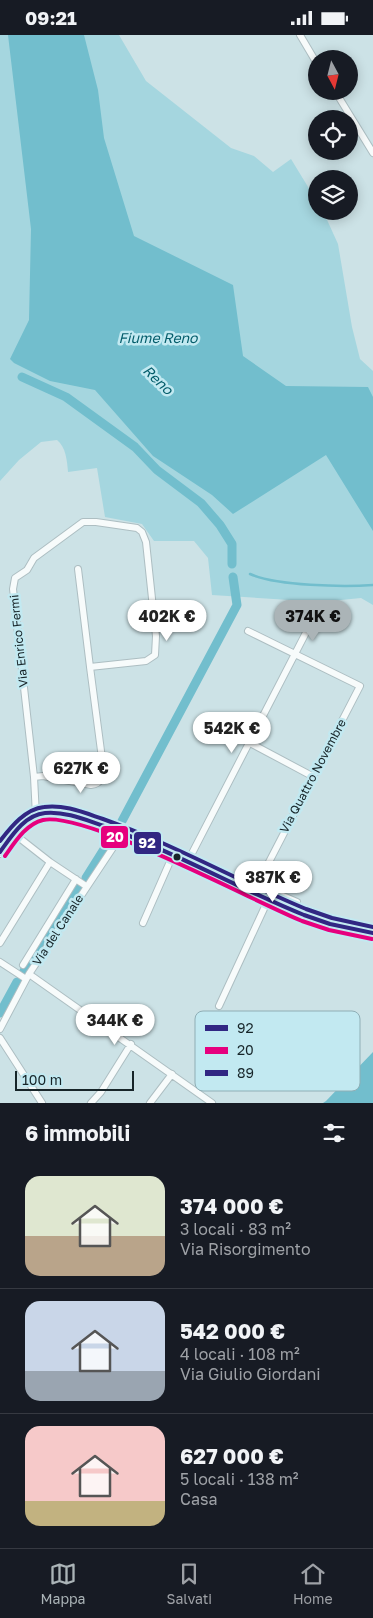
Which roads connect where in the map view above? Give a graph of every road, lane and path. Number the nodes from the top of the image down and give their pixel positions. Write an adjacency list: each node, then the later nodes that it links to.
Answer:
1 (300, 35): 2 (street)
2 (309, 50)
3 (341, 100): 4 (street)
4 (363, 136): 5 (street); 6 (street)
5 (373, 137)
6 (373, 153)
7 (78, 569): 11 (street)
8 (313, 619): 10 (street)
9 (248, 631): 10 (street)
10 (295, 654): 12 (street); 13 (street, Via Quattro Novembre)
11 (90, 667): 14 (street); 14 (street, Via Enrico Fermi)
12 (250, 743): 13 (street); 21 (street)
13 (312, 776): 24 (street, Via Quattro Novembre)
14 (34, 777): 15 (street)
15 (36, 816): 16 (main road); 17 (main road)
16 (13, 833): 18 (main road); 20 (street)
17 (122, 834): 19 (main road); 23 (street, Via del Canale)
18 (0, 851)
19 (172, 857): 21 (main road); 27 (street)
20 (50, 862): 22 (street); 29 (street)
21 (187, 863): 24 (main road)
22 (76, 879): 23 (street); 31 (street)
23 (86, 886): 32 (street, Via del Canale)
24 (255, 889): 25 (main road); 26 (street)
25 (268, 900): 28 (main road); 33 (street)
26 (297, 902)
27 (143, 923)
28 (373, 933)
29 (0, 943)
30 (0, 962): 32 (street)
31 (23, 965)
32 (28, 976): 34 (street, Via del Canale); 36 (street)
33 (219, 1006)
34 (0, 1029)
35 (0, 1038): 40 (street)
36 (131, 1044): 37 (street); 41 (street)
37 (172, 1074): 38 (street); 42 (street)
38 (195, 1091)
39 (195, 1091): 43 (street)
40 (42, 1103)
41 (91, 1103)
42 (150, 1103)
43 (212, 1103)

